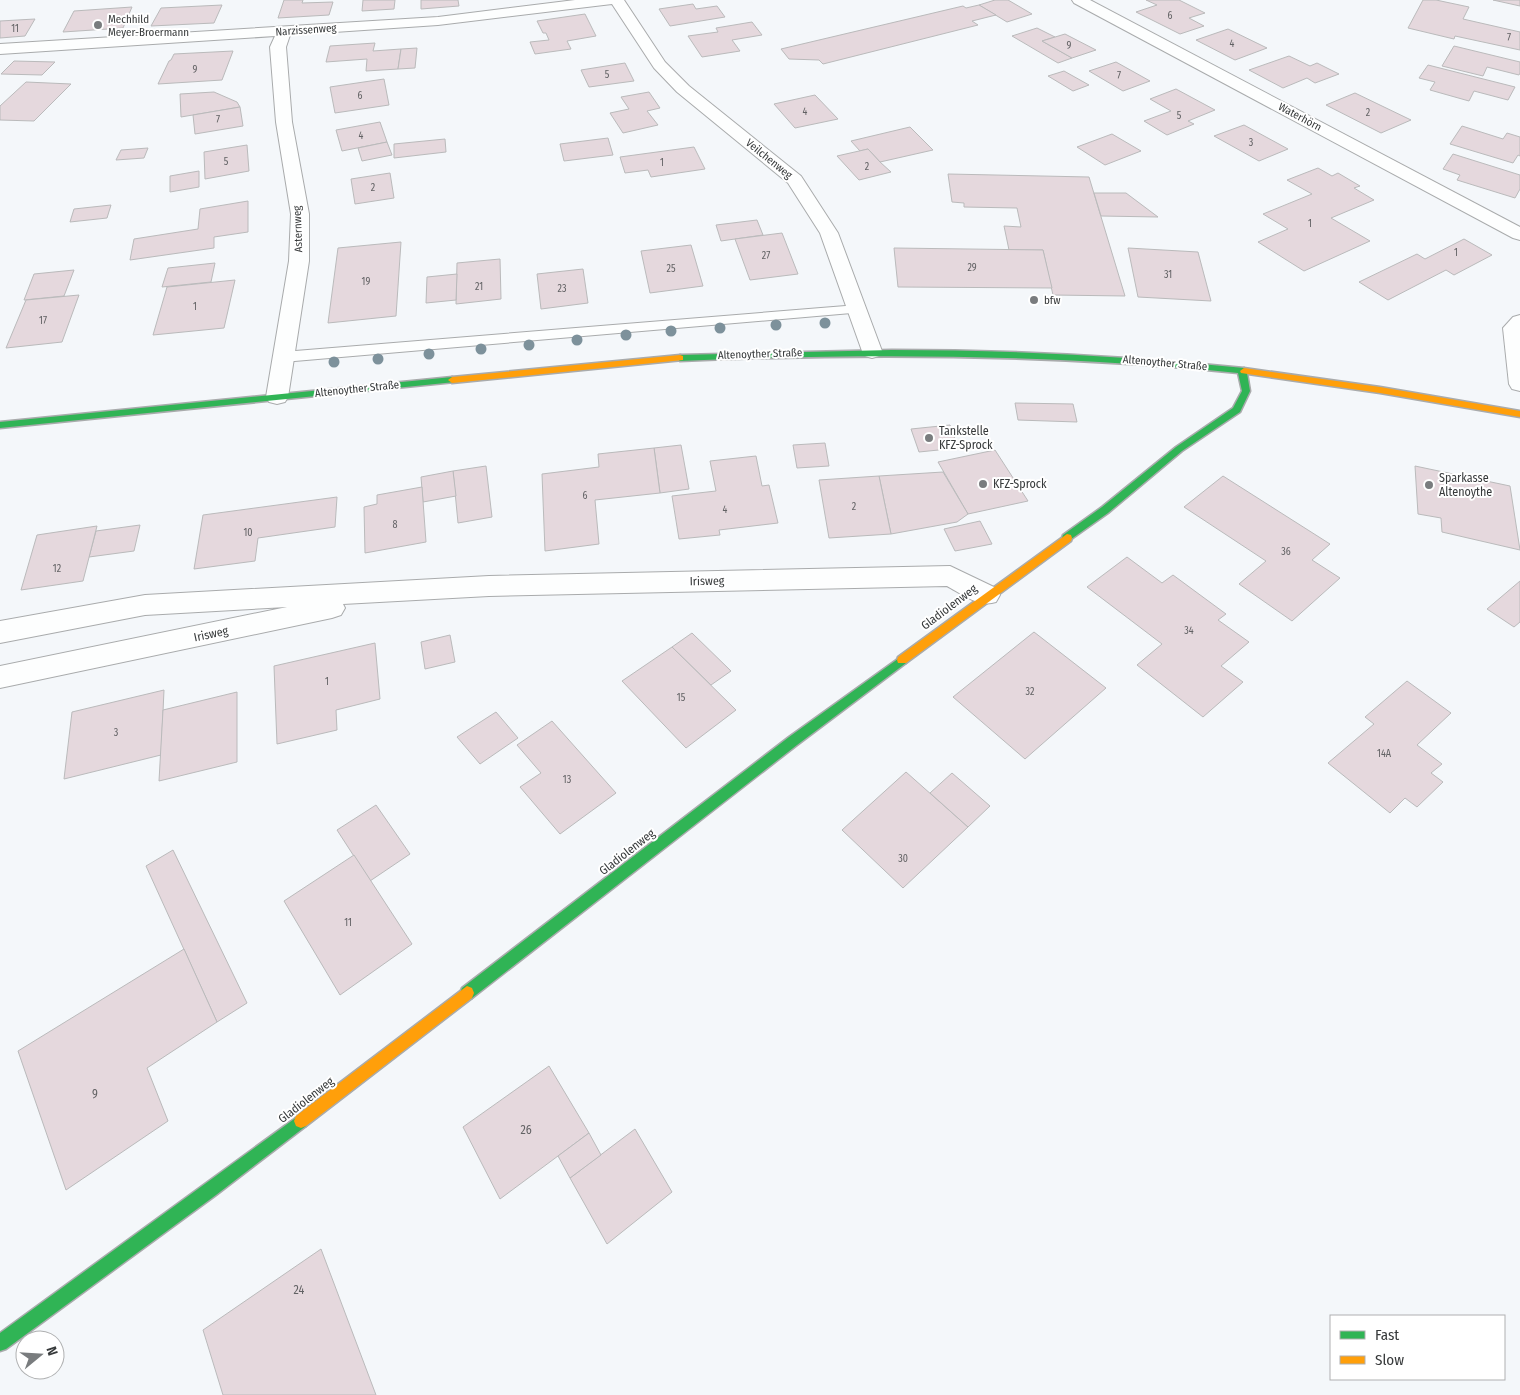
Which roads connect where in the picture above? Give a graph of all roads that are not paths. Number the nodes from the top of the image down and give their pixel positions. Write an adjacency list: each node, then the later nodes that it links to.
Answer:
1 (610, 0): 4 (street, Narzissenweg)
2 (617, 0): 7 (street, Veilchenweg)
3 (1079, 0): 6 (street, Waterhörn)
4 (284, 32): 5 (street, Narzissenweg); 10 (street, Asternweg)
5 (0, 49)
6 (1520, 234)
7 (858, 309): 9 (street, Veilchenweg); 10 (lane)
8 (1520, 321): 12 (street)
9 (872, 351): 11 (main road, Altenoyther Straße); 13 (main road, Altenoyther Straße)
10 (283, 357): 13 (street, Asternweg)
11 (1242, 371): 14 (main road, Altenoyther Straße); 17 (main road, Gladiolenweg)
12 (1520, 384)
13 (277, 397): 15 (main road, Altenoyther Straße)
14 (1520, 414)
15 (0, 425)
16 (422, 590): 17 (street, Irisweg); 18 (street, Irisweg); 19 (street, Irisweg)
17 (987, 596): 20 (main road, Gladiolenweg)
18 (0, 632)
19 (0, 677)
20 (0, 1343)

